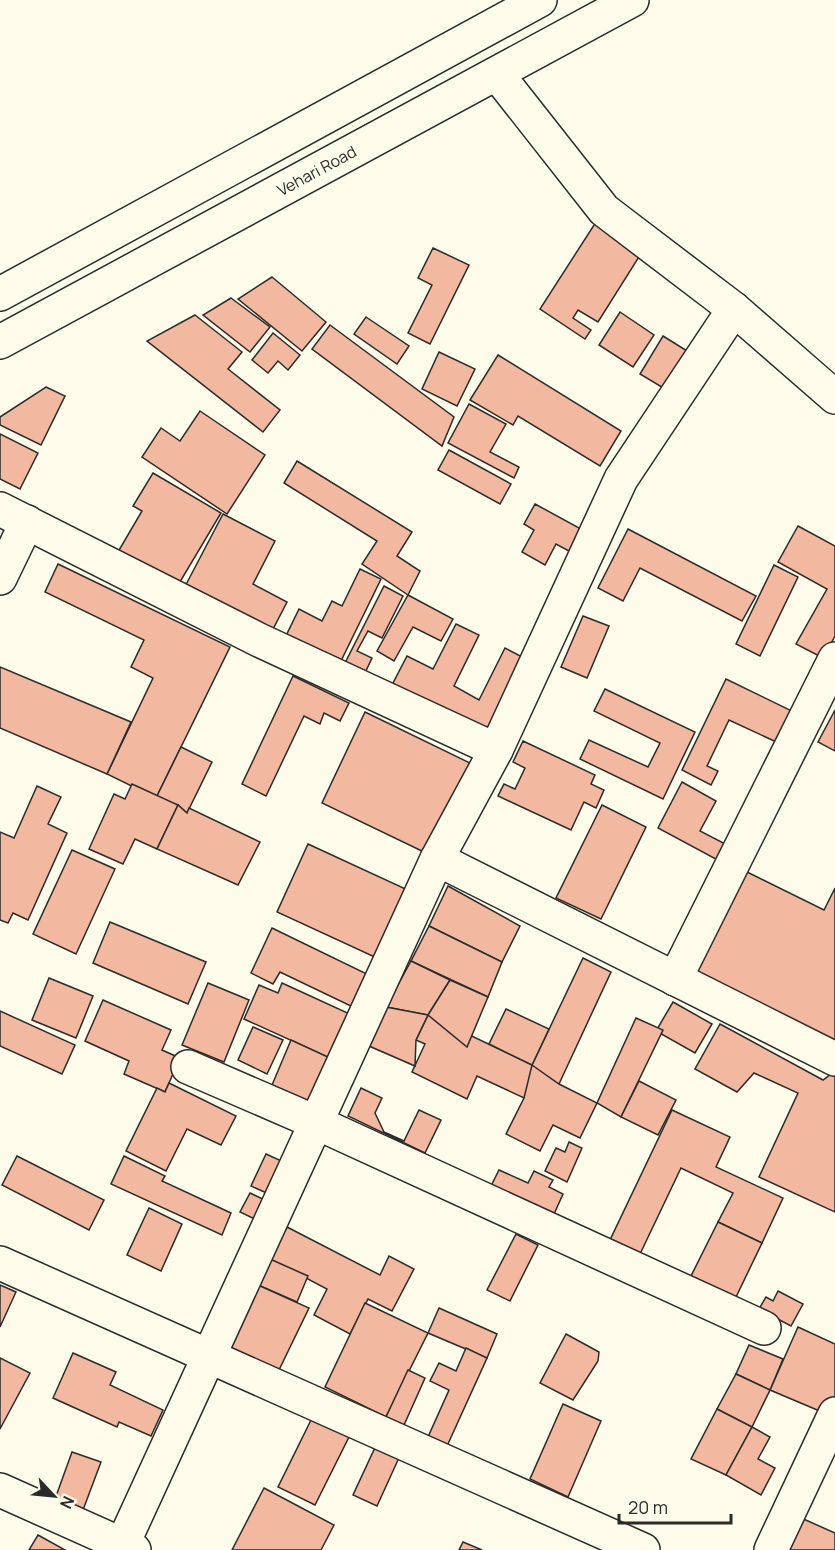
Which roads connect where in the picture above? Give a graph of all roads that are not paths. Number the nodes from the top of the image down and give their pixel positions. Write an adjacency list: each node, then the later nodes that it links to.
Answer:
1 (540, 0): 4 (street)
2 (632, 0): 3 (street, Vehari Road)
3 (496, 74): 5 (street); 6 (street, Vehari Road)
4 (0, 294)
5 (734, 309): 7 (street); 11 (street)
6 (0, 342)
7 (835, 397)
8 (13, 516): 9 (street); 11 (street)
9 (0, 578)
10 (835, 659): 13 (street)
11 (496, 750): 12 (street)
12 (437, 859): 13 (street); 16 (street)
13 (675, 978): 14 (street)
14 (835, 1059)
15 (188, 1067): 16 (street)
16 (315, 1122): 18 (street); 19 (street)
17 (0, 1263): 19 (street)
18 (764, 1328)
19 (207, 1356): 22 (street); 23 (street)
20 (835, 1414): 24 (street)
21 (0, 1490): 22 (street)
22 (126, 1548)
23 (644, 1550)
24 (771, 1550)

